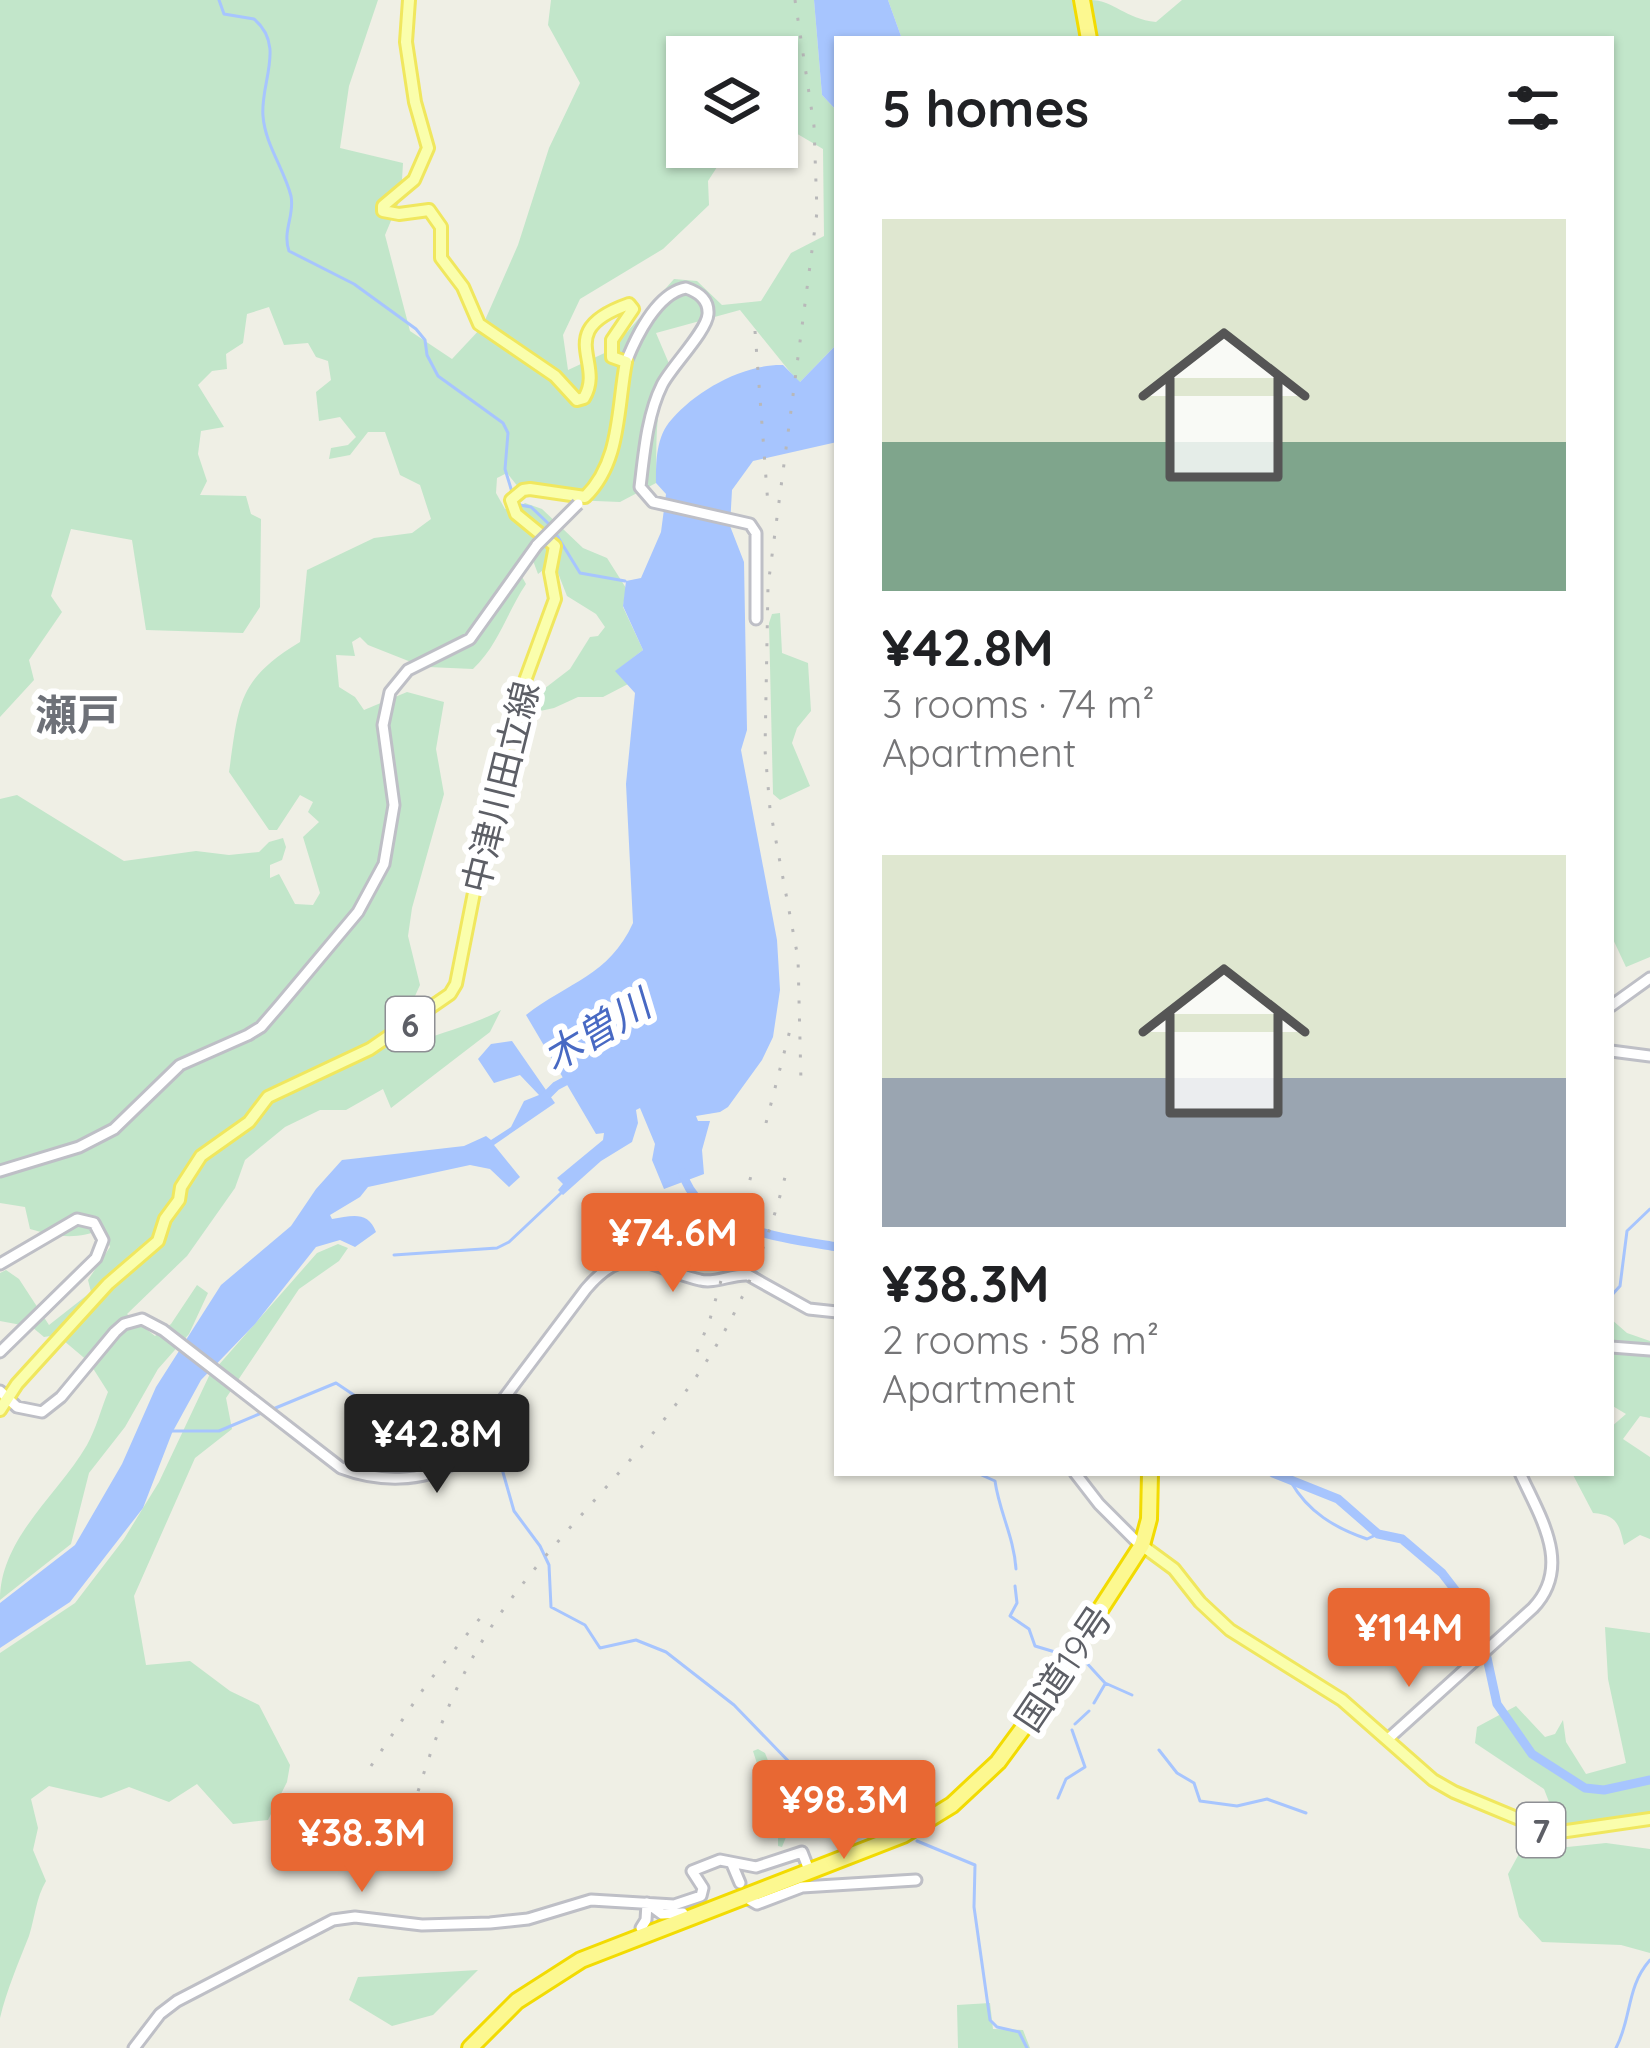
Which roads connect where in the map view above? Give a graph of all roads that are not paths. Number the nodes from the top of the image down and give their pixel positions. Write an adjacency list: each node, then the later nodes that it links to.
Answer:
1 (409, 0): 4 (main road)
2 (1082, 0): 3 (highway)
3 (1088, 36)
4 (626, 362): 5 (main road); 6 (street)
5 (582, 501): 11 (street, bridge); 17 (main road, 中津川田立線 / 6)
6 (756, 619)
7 (1650, 977): 8 (street)
8 (1614, 1004)
9 (1614, 1052): 10 (street)
10 (1650, 1056)
11 (0, 1171)
12 (0, 1264): 16 (street)
13 (834, 1312): 17 (street)
14 (1614, 1347): 15 (street)
15 (1650, 1350)
16 (0, 1352)
17 (3, 1400)
18 (1077, 1476): 21 (street)
19 (1146, 1476): 21 (highway, 国道19号)
20 (1521, 1476): 22 (street)
21 (1139, 1543): 22 (main road, 7); 25 (highway, 国道19号)
22 (1388, 1739): 23 (main road, 7)
23 (1650, 1819)
24 (732, 1864): 25 (street); 27 (street); 29 (street)
25 (805, 1875): 26 (street); 28 (street); 30 (highway, 国道19号); 33 (highway, 国道19号)
26 (916, 1880)
27 (740, 1883)
28 (750, 1900)
29 (647, 1903): 30 (street); 31 (street); 32 (street)
30 (683, 1912): 31 (highway, 国道19号)
31 (640, 1928): 33 (highway, 国道19号)
32 (134, 2048)
33 (466, 2048)

